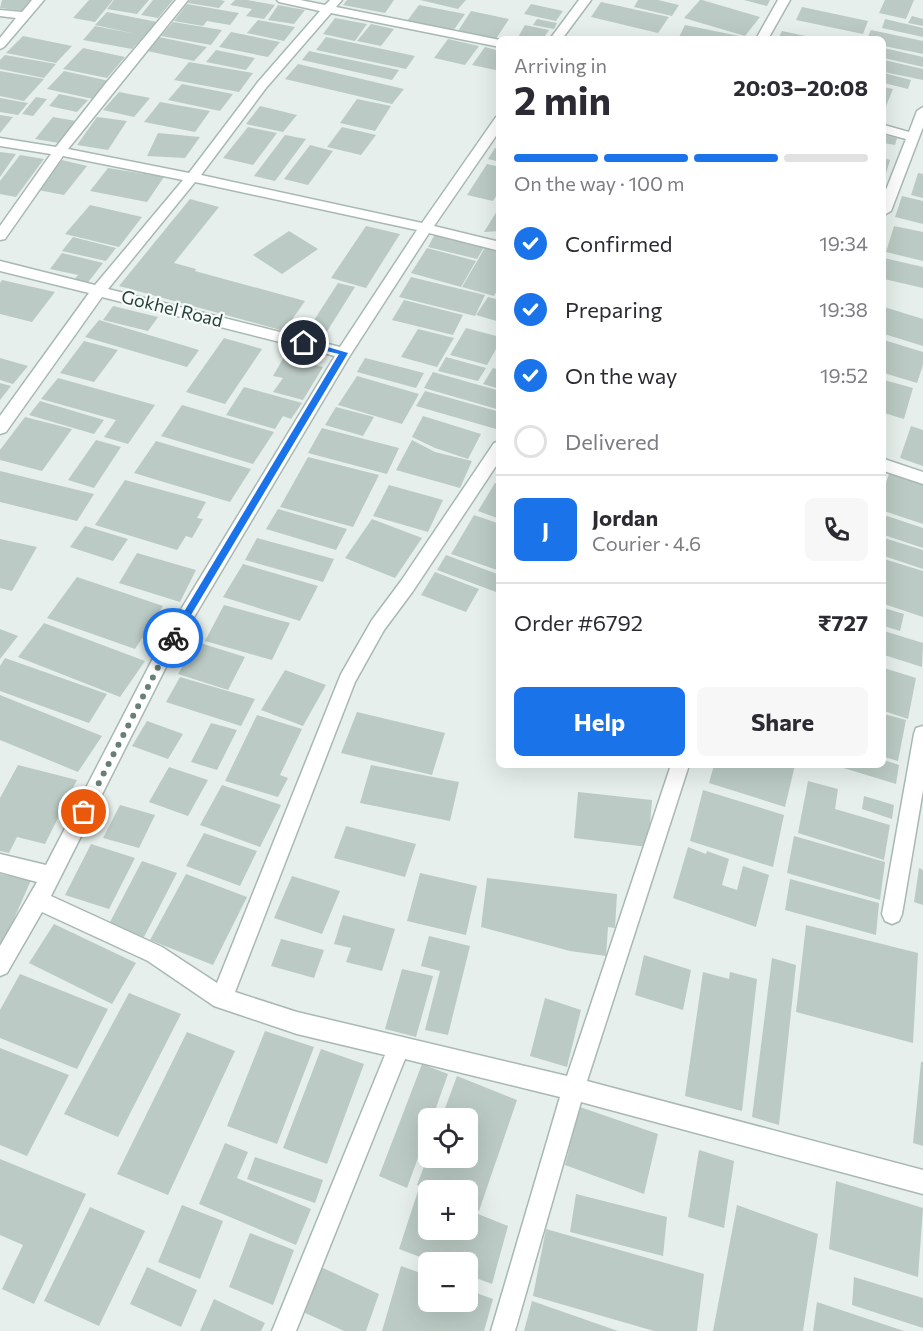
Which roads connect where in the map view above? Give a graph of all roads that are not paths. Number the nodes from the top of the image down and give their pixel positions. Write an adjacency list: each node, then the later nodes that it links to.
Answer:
1 (38, 0): 8 (street)
2 (182, 0): 18 (street)
3 (283, 0): 6 (street)
4 (585, 0): 9 (street)
5 (784, 0): 10 (street)
6 (332, 4): 11 (street); 19 (street)
7 (0, 13): 8 (street)
8 (25, 16): 12 (street)
9 (558, 36)
10 (764, 36)
11 (496, 44)
12 (0, 45)
13 (923, 111): 16 (street)
14 (496, 126): 21 (street)
15 (886, 130): 16 (street)
16 (911, 136): 20 (street)
17 (0, 142): 18 (street)
18 (62, 151): 19 (street); 22 (street)
19 (192, 177): 21 (street); 25 (street)
20 (886, 205)
21 (426, 227): 23 (street); 26 (street)
22 (0, 236)
23 (496, 246)
24 (0, 266): 25 (street, Gokhel Road)
25 (99, 290): 26 (street, Gokhel Road); 27 (street)
26 (344, 353): 34 (street)
27 (0, 428)
28 (496, 453): 38 (street)
29 (886, 466): 30 (street)
30 (923, 478)
31 (923, 734): 36 (street)
32 (679, 768): 40 (street)
33 (0, 863): 34 (street)
34 (51, 876): 35 (street)
35 (38, 900): 37 (street); 38 (street)
36 (892, 914)
37 (0, 966)
38 (222, 998): 39 (street)
39 (399, 1046): 40 (street); 42 (street)
40 (575, 1089): 41 (street); 43 (street)
41 (923, 1182)
42 (284, 1331)
43 (503, 1331)

